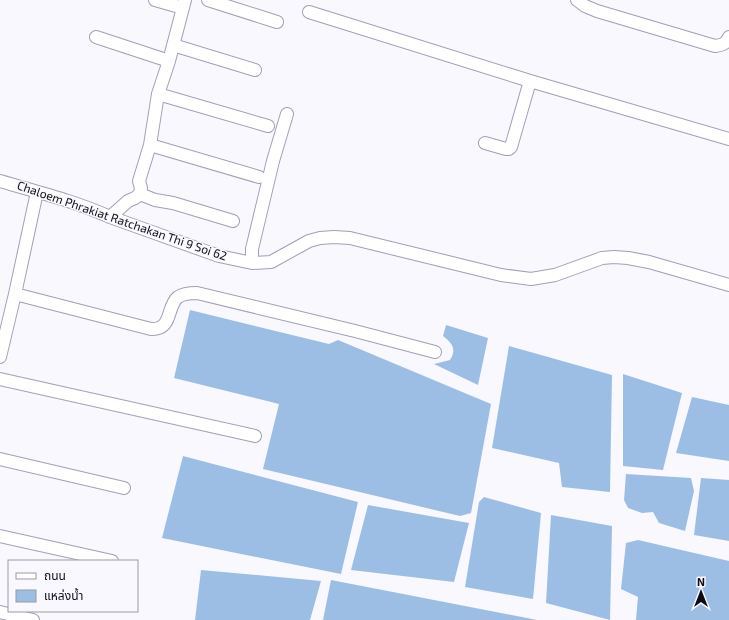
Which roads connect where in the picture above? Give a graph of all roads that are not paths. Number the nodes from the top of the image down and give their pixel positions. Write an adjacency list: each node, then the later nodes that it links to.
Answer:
1 (155, 0): 4 (street)
2 (208, 0): 6 (street)
3 (577, 0): 8 (street)
4 (184, 4): 9 (street)
5 (309, 12): 12 (street)
6 (277, 22)
7 (96, 37): 10 (street)
8 (729, 37)
9 (173, 46): 10 (street); 11 (street)
10 (169, 61): 13 (street)
11 (255, 70)
12 (530, 81): 16 (street); 17 (street)
13 (158, 94): 15 (street); 18 (street)
14 (287, 114): 25 (street)
15 (268, 126)
16 (729, 139)
17 (485, 143)
18 (150, 145): 19 (street); 22 (street)
19 (259, 177)
20 (0, 181): 21 (street, Chaloem Phrakiat Ratchakan Thi 9 Soi 62)
21 (37, 192): 23 (street, Chaloem Phrakiat Ratchakan Thi 9 Soi 62); 27 (street)
22 (140, 194): 23 (street); 24 (street)
23 (110, 217): 25 (street, Chaloem Phrakiat Ratchakan Thi 9 Soi 62)
24 (233, 221)
25 (252, 263): 26 (street, Chaloem Phrakiat Ratchakan Thi 9 Soi 62)
26 (729, 285)
27 (15, 294): 28 (street); 29 (street)
28 (435, 352)
29 (0, 357)
30 (0, 379): 31 (street)
31 (255, 436)
32 (0, 459): 33 (street)
33 (124, 488)
34 (0, 536): 35 (street)
35 (108, 560)
36 (0, 612): 37 (street)
37 (33, 620)

